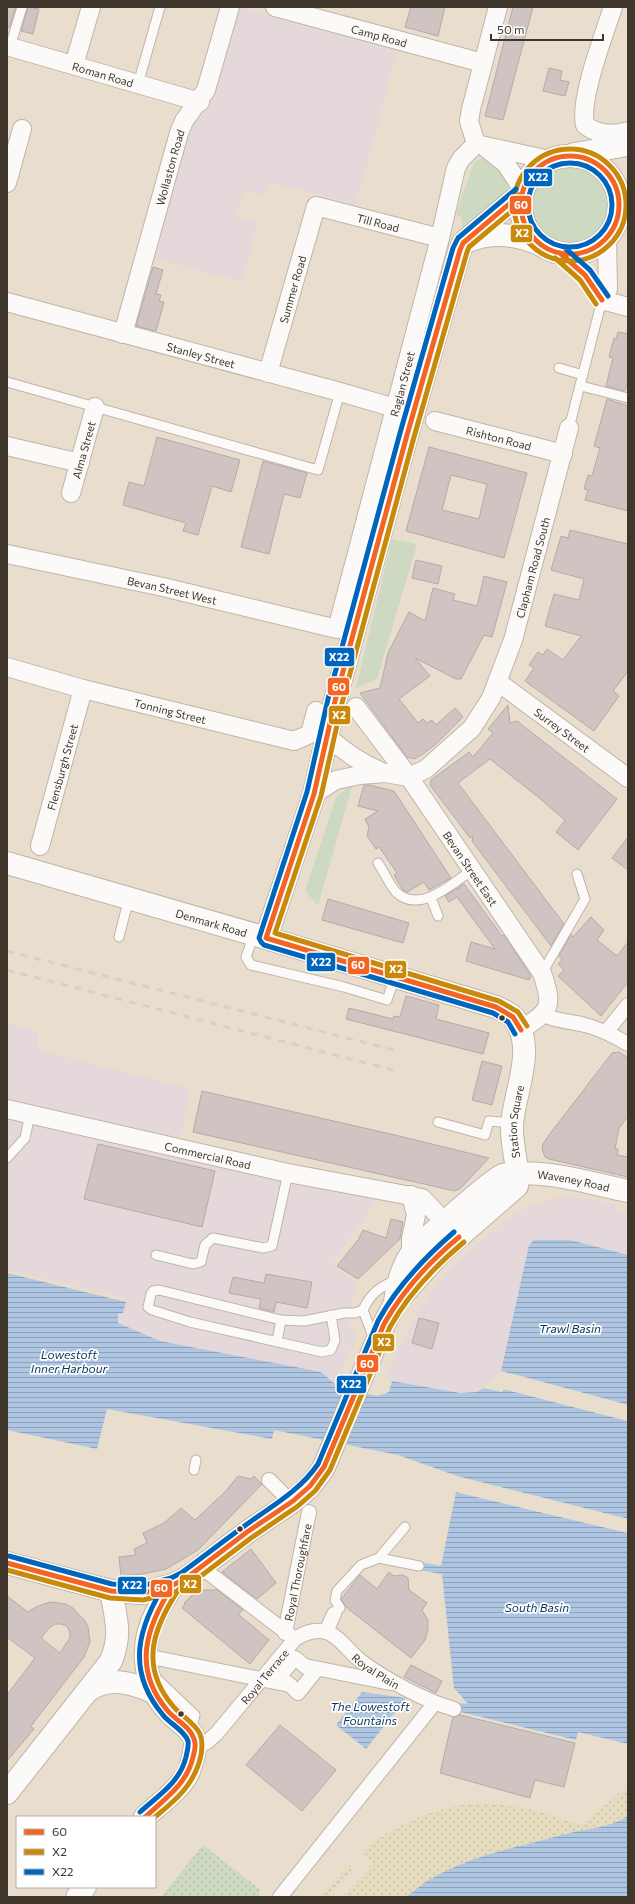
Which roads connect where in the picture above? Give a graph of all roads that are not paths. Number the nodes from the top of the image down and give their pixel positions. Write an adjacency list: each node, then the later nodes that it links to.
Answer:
1 (22, 7): 8 (lane)
2 (90, 7): 10 (street)
3 (160, 7): 11 (lane)
4 (230, 7): 12 (street, Wollaston Road)
5 (275, 7): 9 (street, Camp Road)
6 (498, 7): 9 (street)
7 (613, 7): 14 (street)
8 (9, 47): 10 (street, Roman Road)
9 (483, 63): 15 (street)
10 (74, 65): 11 (street, Roman Road)
11 (138, 84): 12 (street, Roman Road)
12 (200, 102): 29 (street, Wollaston Road)
13 (22, 129): 18 (street)
14 (628, 132)
15 (479, 144): 17 (street); 20 (street); 22 (street, Raglan Street)
16 (628, 145): 17 (main road)
17 (554, 158): 19 (main road); 20 (main road)
18 (7, 183)
19 (624, 191): 23 (main road)
20 (522, 192): 24 (main road); 25 (main road)
21 (316, 206): 22 (street, Till Road); 31 (street, Summer Road)
22 (440, 238): 38 (street, Raglan Street)
23 (607, 238): 25 (main road); 26 (street, Clapham Road South)
24 (464, 243): 25 (main road); 52 (main road)
25 (550, 249): 26 (street)
26 (602, 300): 28 (street); 32 (lane, Clapham Road South)
27 (7, 302): 29 (street, Stanley Street)
28 (628, 307)
29 (123, 334): 31 (street, Stanley Street)
30 (559, 368): 32 (lane)
31 (268, 373): 35 (street, Stanley Street)
32 (584, 375): 34 (lane, Clapham Road South)
33 (7, 382): 37 (lane)
34 (581, 386): 36 (lane); 40 (lane, Clapham Road South)
35 (340, 392): 37 (lane); 38 (street, Stanley Street)
36 (628, 398)
37 (95, 407): 43 (street, Alma Street)
38 (395, 408): 46 (street, Raglan Street)
39 (435, 421): 42 (street, Rishton Road)
40 (569, 428): 42 (street, Clapham Road South)
41 (7, 446): 43 (street)
42 (562, 454): 48 (street, Clapham Road South)
43 (80, 463): 44 (street, Alma Street)
44 (71, 493)
45 (7, 554): 46 (street, Bevan Street West)
46 (337, 629)
47 (7, 667): 49 (street, Tonning Street)
48 (498, 682): 54 (street, Clapham Road South); 55 (street, Surrey Street)
49 (83, 688): 51 (street, Tonning Street); 57 (street, Flensburgh Street)
50 (356, 707): 54 (street, Bevan Street East)
51 (316, 711)
52 (327, 736): 53 (street); 56 (main road)
53 (385, 773): 54 (street); 56 (street)
54 (409, 777): 60 (street, Bevan Street East)
55 (628, 778)
56 (314, 794): 65 (main road)
57 (40, 846)
58 (7, 863): 62 (main road, Denmark Road)
59 (378, 863): 63 (lane)
60 (472, 870): 63 (lane); 67 (street, Bevan Street East)
61 (577, 874): 67 (lane)
62 (129, 898): 65 (main road, Denmark Road); 66 (lane)
63 (430, 898): 64 (lane)
64 (438, 916)
65 (260, 936): 68 (main road, Denmark Road); 68 (lane)
66 (119, 937)
67 (542, 973): 70 (street, Bevan Street East)
68 (395, 977): 71 (main road, Denmark Road)
69 (628, 1005): 72 (street)
70 (544, 1015): 71 (street); 72 (street)
71 (521, 1030): 77 (main road, Station Square)
72 (606, 1032): 73 (street)
73 (628, 1044)
74 (7, 1109): 75 (street, Commercial Road)
75 (30, 1114): 78 (lane); 79 (street, Commercial Road)
76 (438, 1122): 77 (lane)
77 (512, 1123): 80 (main road, Station Square)
78 (7, 1158)
79 (288, 1173): 82 (street, Commercial Road); 85 (lane)
80 (518, 1173): 81 (main road, Waveney Road); 83 (main road, Station Square)
81 (628, 1191)
82 (411, 1195): 83 (street, Commercial Road); 84 (street)
83 (452, 1229): 84 (main road, Station Square); 87 (main road, Station Square)
84 (411, 1254): 86 (main road, Station Square)
85 (156, 1255)
86 (398, 1279): 87 (main road, Station Square); 88 (lane)
87 (395, 1304): 92 (main road)
88 (363, 1310): 89 (lane); 92 (lane)
89 (331, 1315): 90 (lane); 91 (lane)
90 (281, 1320): 91 (lane); 91 (lane)
91 (277, 1341)
92 (376, 1344): 96 (main road)
93 (196, 1460): 94 (lane)
94 (194, 1470)
95 (269, 1480): 96 (street)
96 (301, 1508): 101 (main road); 106 (street, Royal Thoroughfare)
97 (405, 1527): 98 (lane)
98 (379, 1558): 100 (lane); 104 (lane)
99 (7, 1563): 103 (main road)
100 (419, 1566)
101 (207, 1572): 102 (main road); 106 (street, Royal Thoroughfare)
102 (173, 1585): 103 (main road); 107 (main road)
103 (111, 1591): 110 (main road)
104 (334, 1614): 105 (street)
105 (326, 1632): 106 (street, Royal Terrace); 109 (street, Royal Plain)
106 (290, 1636): 108 (street, Royal Terrace)
107 (140, 1670): 108 (street); 110 (main road); 113 (main road); 113 (lane)
108 (262, 1681): 109 (street); 113 (street, Royal Terrace)
109 (400, 1685): 111 (street, Royal Plain)
110 (89, 1690): 114 (main road)
111 (434, 1704): 112 (street, Royal Plain); 118 (street)
112 (454, 1709)
113 (193, 1741): 115 (main road)
114 (7, 1793)
115 (146, 1816)
116 (84, 1888): 117 (main road)
117 (77, 1897)
118 (280, 1897)

